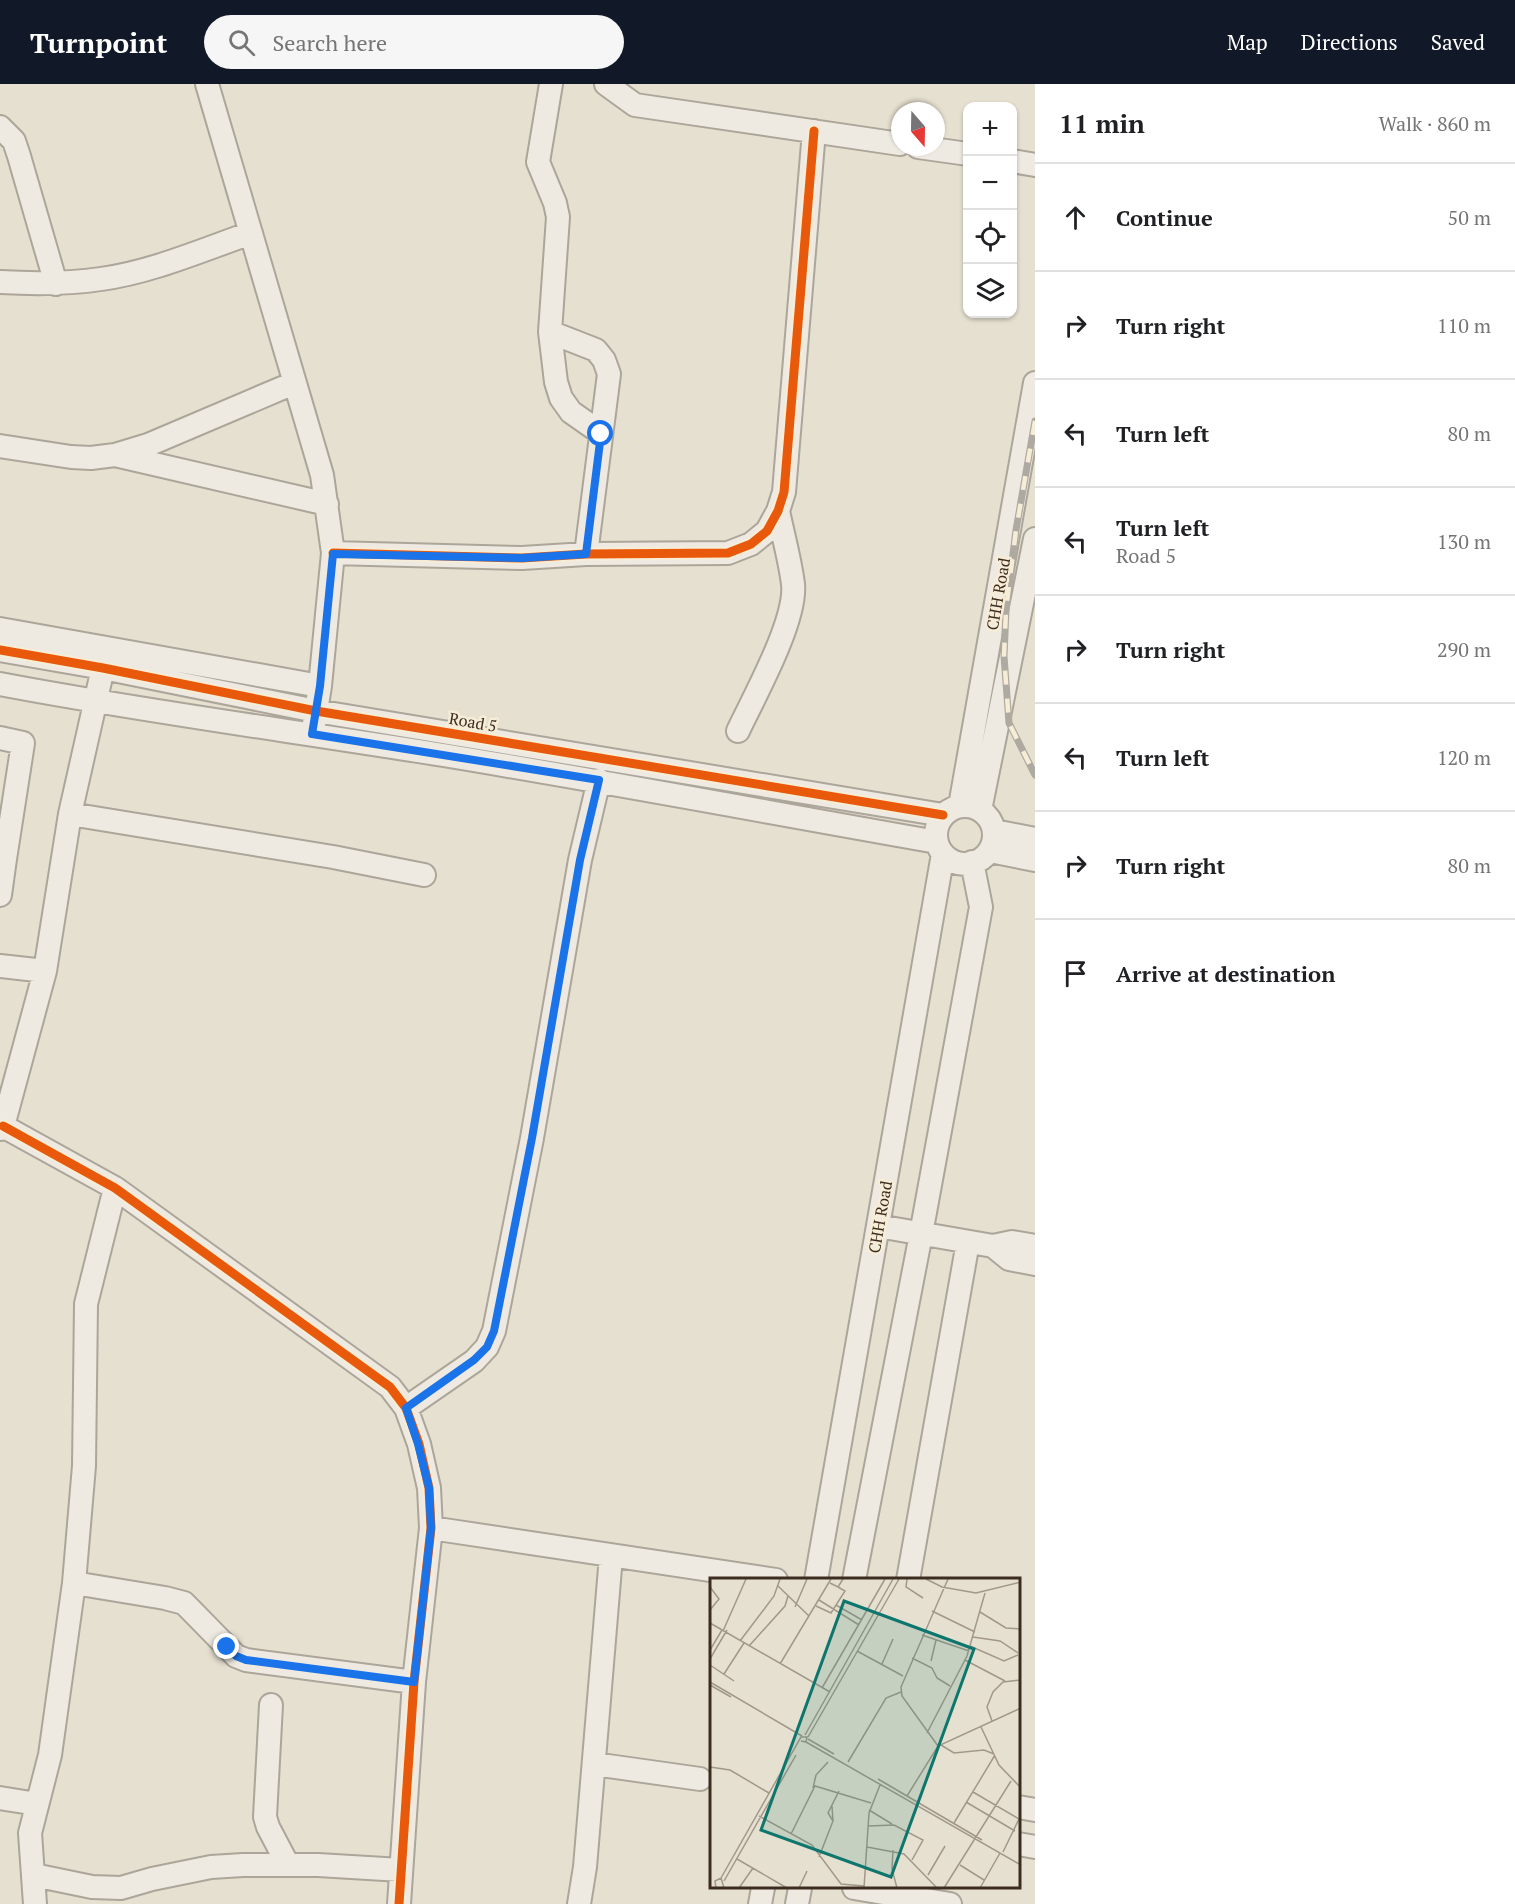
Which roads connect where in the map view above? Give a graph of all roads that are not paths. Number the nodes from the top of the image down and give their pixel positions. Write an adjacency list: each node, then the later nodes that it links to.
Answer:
1 (207, 84): 11 (street)
2 (551, 84): 14 (street)
3 (606, 84): 5 (street)
4 (0, 127): 13 (street)
5 (814, 131): 6 (street); 21 (street)
6 (891, 143)
7 (945, 151): 8 (street)
8 (963, 153)
9 (1017, 162): 10 (street)
10 (1035, 165)
11 (250, 233): 13 (street); 16 (street)
12 (0, 282): 13 (street)
13 (56, 284)
14 (550, 332): 17 (street); 17 (street)
15 (1035, 382): 36 (street, CHH Road)
16 (294, 383): 19 (street); 20 (street)
17 (601, 434): 24 (street)
18 (0, 446): 19 (street)
19 (115, 456): 20 (street)
20 (327, 504): 23 (street)
21 (778, 511): 24 (street); 32 (street)
22 (1035, 539): 36 (street, CHH Road)
23 (333, 554): 24 (street); 29 (street)
24 (586, 554)
25 (0, 629): 29 (street)
26 (0, 650): 27 (street, Road 5)
27 (103, 668): 30 (street); 31 (street, Road 5)
28 (0, 684): 30 (street)
29 (320, 686): 31 (street)
30 (95, 702): 33 (street); 37 (street)
31 (316, 711): 33 (street); 36 (street, Road 5)
32 (738, 731)
33 (312, 734): 35 (street)
34 (0, 738): 41 (street)
35 (599, 780): 39 (street); 55 (street)
36 (961, 810): 39 (street); 40 (street)
37 (70, 814): 43 (street); 46 (street)
38 (1035, 839): 40 (street)
39 (940, 848): 40 (street); 49 (street, CHH Road)
40 (985, 848): 42 (street); 50 (street)
41 (2, 856): 44 (street)
42 (1035, 860)
43 (424, 875)
44 (0, 896)
45 (0, 966): 46 (street)
46 (45, 971): 47 (street)
47 (2, 1127): 48 (street)
48 (115, 1188): 55 (street); 62 (street)
49 (878, 1227): 50 (street); 59 (street, CHH Road)
50 (921, 1234): 51 (street); 60 (street)
51 (968, 1242): 52 (street); 61 (street)
52 (993, 1246): 53 (street); 54 (street)
53 (1035, 1246)
54 (1035, 1264)
55 (406, 1408): 56 (street)
56 (431, 1528): 57 (street); 63 (street)
57 (611, 1556): 58 (street); 65 (street)
58 (762, 1578)
59 (816, 1578)
60 (854, 1578)
61 (908, 1578)
62 (74, 1583): 63 (street); 68 (street)
63 (414, 1682): 74 (street)
64 (271, 1705): 73 (street)
65 (594, 1764): 66 (street); 82 (street)
66 (700, 1779)
67 (0, 1798): 68 (street)
68 (37, 1804): 75 (street)
69 (1020, 1807): 70 (street)
70 (1035, 1810)
71 (1020, 1844): 72 (street)
72 (1035, 1847)
73 (288, 1865): 74 (street); 75 (street)
74 (401, 1870): 81 (street)
75 (34, 1875): 80 (street)
76 (763, 1889): 83 (street)
77 (800, 1889): 84 (street)
78 (854, 1889): 85 (street)
79 (860, 1889): 86 (street)
80 (35, 1904)
81 (399, 1904)
82 (579, 1904)
83 (760, 1904)
84 (797, 1904)
85 (851, 1904)
86 (950, 1904)

